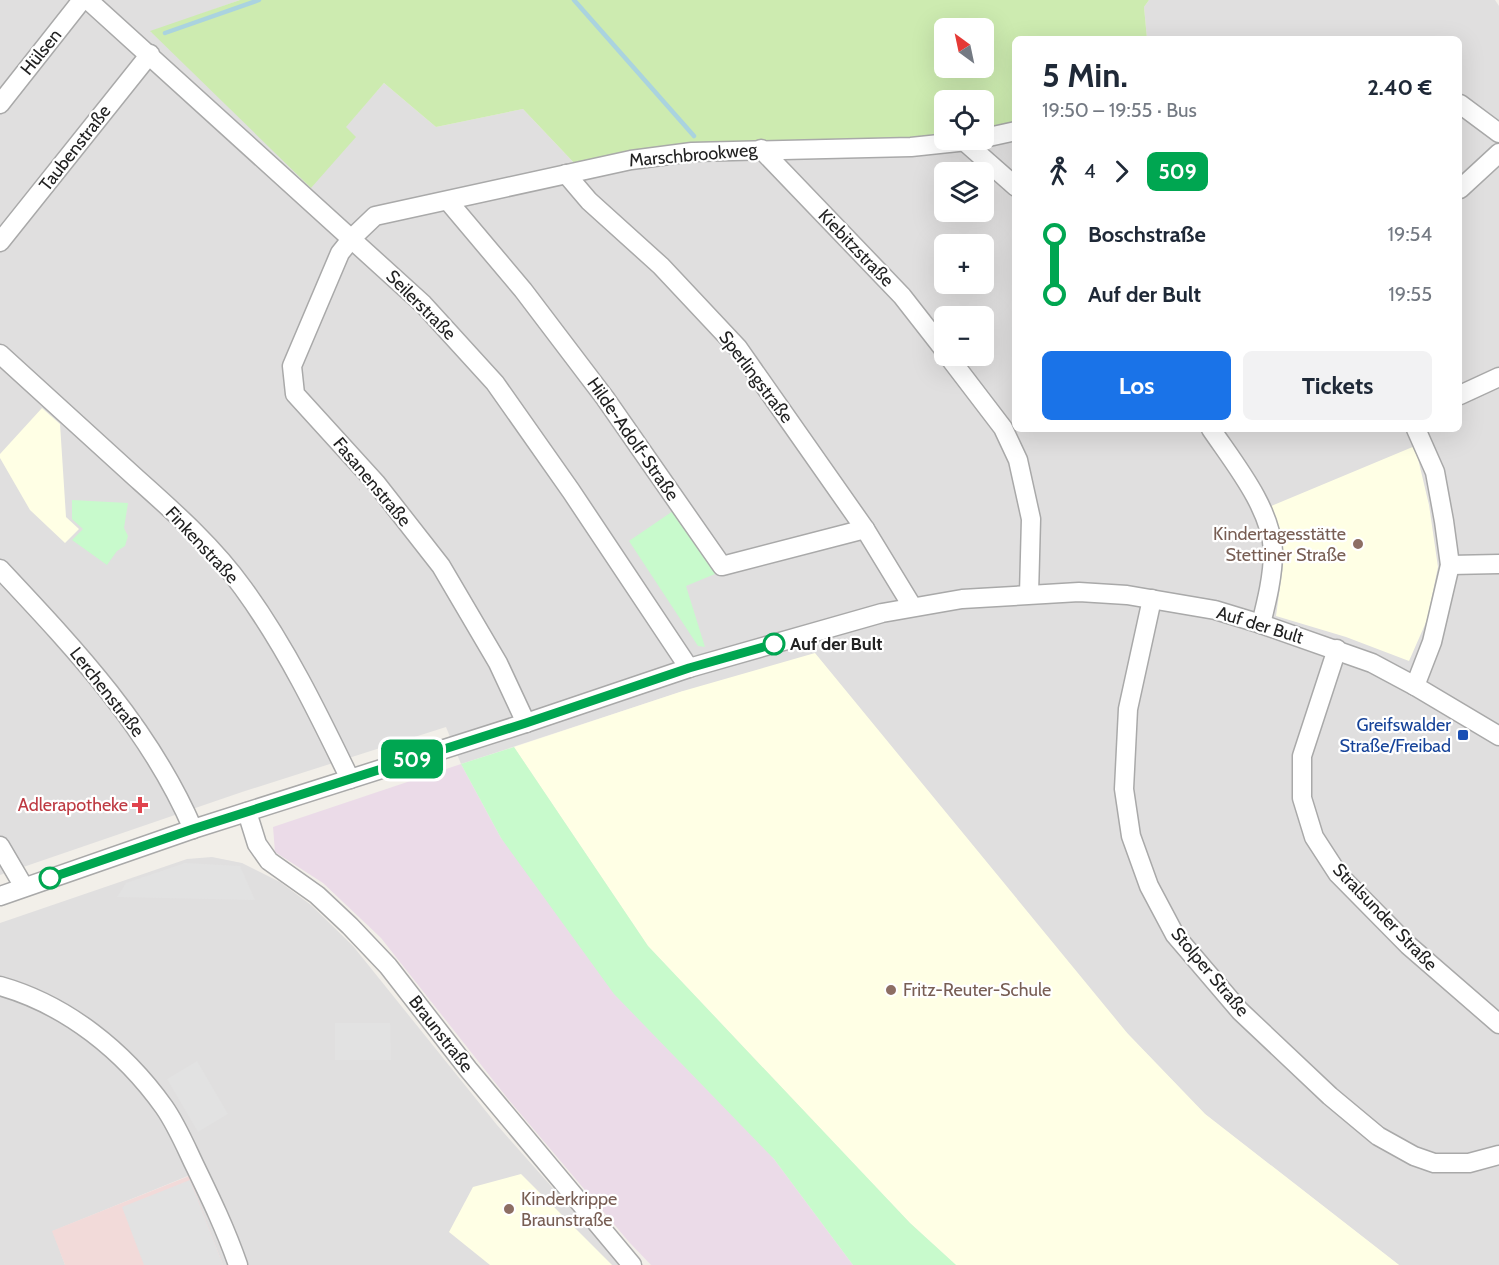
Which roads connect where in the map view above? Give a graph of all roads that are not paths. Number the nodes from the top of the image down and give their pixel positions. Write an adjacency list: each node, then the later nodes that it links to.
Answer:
1 (82, 0): 4 (street, Hülsen)
2 (88, 0): 3 (street, Seilerstraße)
3 (150, 54): 17 (street, Seilerstraße); 18 (street, Taubenstraße)
4 (0, 104)
5 (1462, 105): 7 (street)
6 (1012, 132): 8 (street)
7 (1499, 133)
8 (994, 136)
9 (934, 145): 10 (street, Marschbrookweg)
10 (761, 149): 13 (street, Marschbrookweg); 19 (street, Kiebitzstraße)
11 (980, 150): 14 (street)
12 (1499, 153): 15 (street)
13 (566, 174): 16 (street, Marschbrookweg); 26 (street, Sperlingstraße)
14 (1012, 183)
15 (1462, 187)
16 (448, 201): 17 (street, Marschbrookweg); 26 (street, Hilde-Adolf-Straße)
17 (352, 237): 35 (street, Seilerstraße); 37 (street, Fasanenstraße)
18 (0, 242)
19 (934, 337)
20 (0, 354): 39 (street, Finkenstraße)
21 (956, 366): 30 (street)
22 (1499, 377): 23 (street)
23 (1462, 394)
24 (1213, 432): 33 (street)
25 (1417, 432): 28 (street)
26 (865, 528): 32 (street, Sperlingstraße)
27 (1499, 564): 28 (street)
28 (1450, 565): 36 (street)
29 (0, 569): 41 (street, Lerchenstraße)
30 (1029, 594): 31 (street, Auf der Bult); 32 (street, Auf der Bult)
31 (1152, 599): 33 (street, Auf der Bult); 47 (street, Stolper Straße)
32 (912, 606): 35 (street, Auf der Bult)
33 (1261, 624): 34 (street, Auf der Bult)
34 (1336, 650): 36 (street, Auf der Bult); 46 (street, Stralsunder Straße)
35 (689, 668): 37 (street, Auf der Bult)
36 (1415, 686): 38 (street, Auf der Bult)
37 (526, 723): 39 (street, Auf der Bult)
38 (1499, 736)
39 (350, 779): 40 (street, Auf der Bult)
40 (248, 812): 41 (street, Auf der Bult); 49 (street, Braunstraße)
41 (193, 829): 43 (street, Auf der Bult)
42 (0, 846): 43 (street)
43 (24, 887): 44 (street, Auf der Bult)
44 (0, 896)
45 (0, 986): 48 (street)
46 (1499, 1024)
47 (1499, 1155)
48 (238, 1265)
49 (632, 1265)

